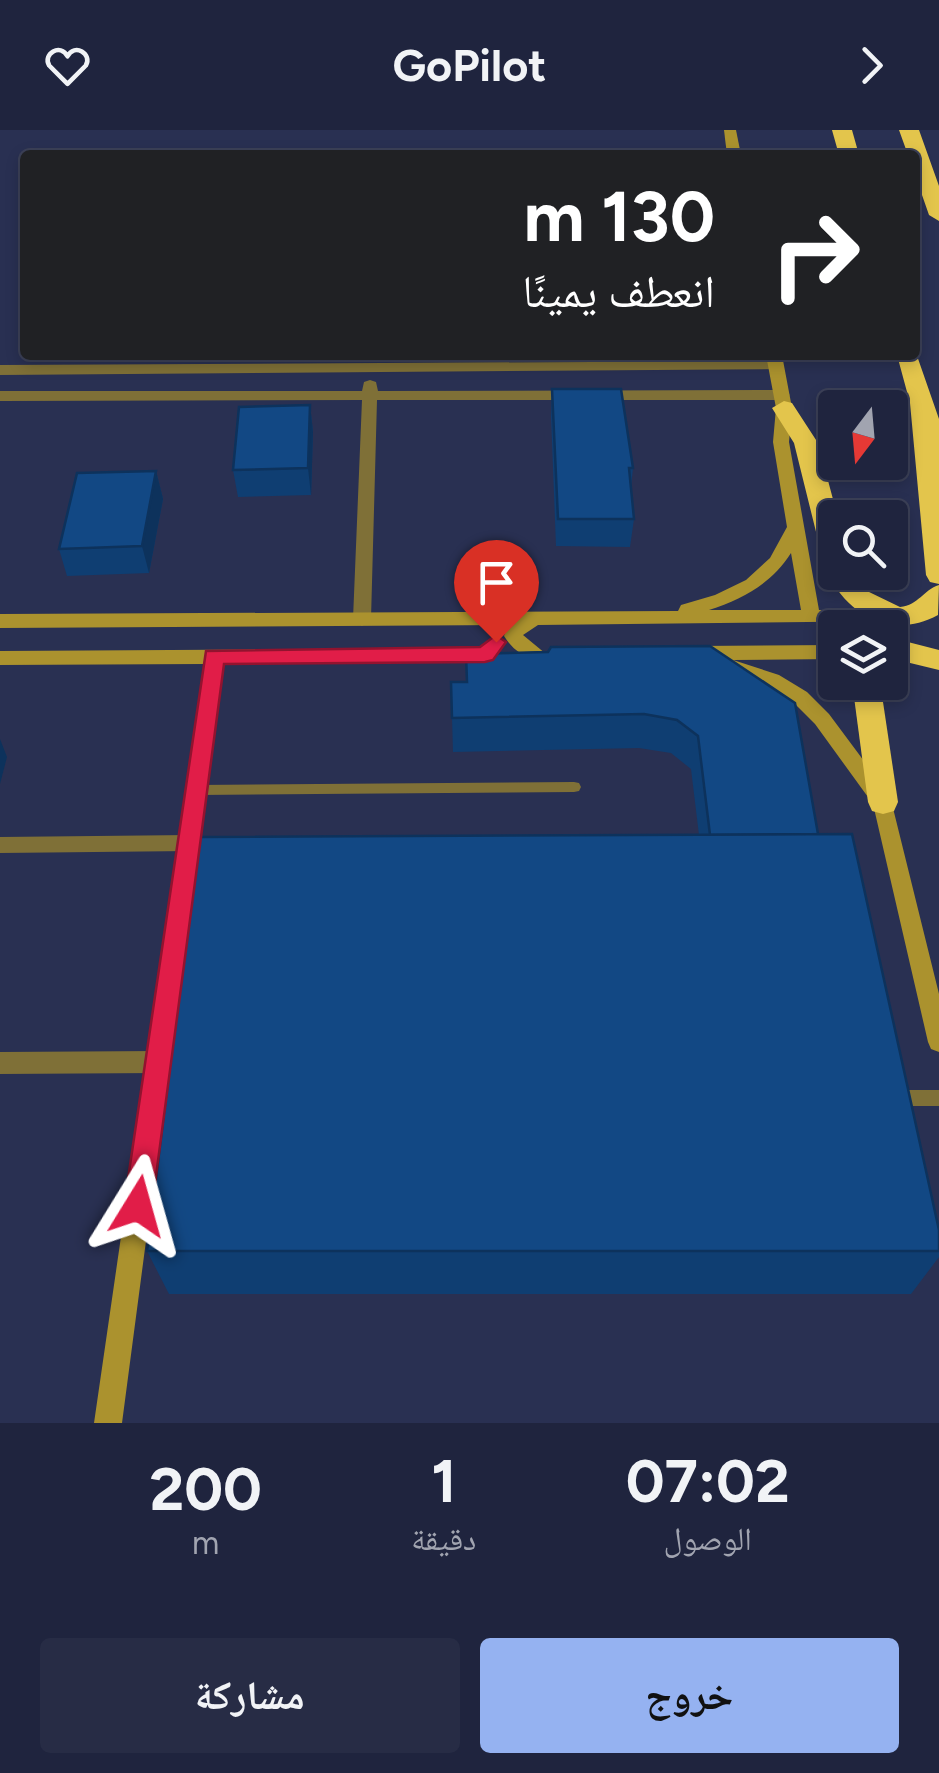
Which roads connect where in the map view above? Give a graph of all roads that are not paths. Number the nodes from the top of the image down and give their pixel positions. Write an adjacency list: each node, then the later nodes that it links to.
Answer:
1 (920, 161): 2 (highway)
2 (939, 215)
3 (775, 360): 5 (street); 10 (street)
4 (910, 360): 9 (highway)
5 (371, 368): 6 (street); 7 (street)
6 (0, 370)
7 (370, 395): 8 (street); 10 (street); 21 (street)
8 (0, 396)
9 (922, 400): 11 (highway); 14 (highway)
10 (783, 401): 12 (highway); 13 (street)
11 (939, 460)
12 (821, 500)
13 (794, 528): 18 (street); 20 (street)
14 (939, 575)
15 (847, 590): 16 (highway)
16 (926, 610): 18 (street)
17 (537, 617): 19 (street); 20 (street); 24 (street)
18 (811, 617): 20 (street)
19 (478, 618): 21 (street); 24 (street)
20 (654, 618)
21 (362, 619): 22 (street)
22 (0, 621)
23 (818, 652): 32 (street)
24 (485, 654): 26 (street)
25 (908, 655): 28 (highway)
26 (214, 656): 27 (street); 31 (street)
27 (0, 658)
28 (939, 660)
29 (869, 700): 32 (highway)
30 (574, 787): 31 (lane)
31 (197, 790): 33 (street)
32 (883, 802): 35 (street)
33 (190, 844): 34 (street); 36 (street)
34 (0, 845)
35 (939, 1042)
36 (159, 1062): 37 (street); 40 (street)
37 (0, 1063)
38 (881, 1098): 39 (lane)
39 (939, 1098)
40 (108, 1423)

